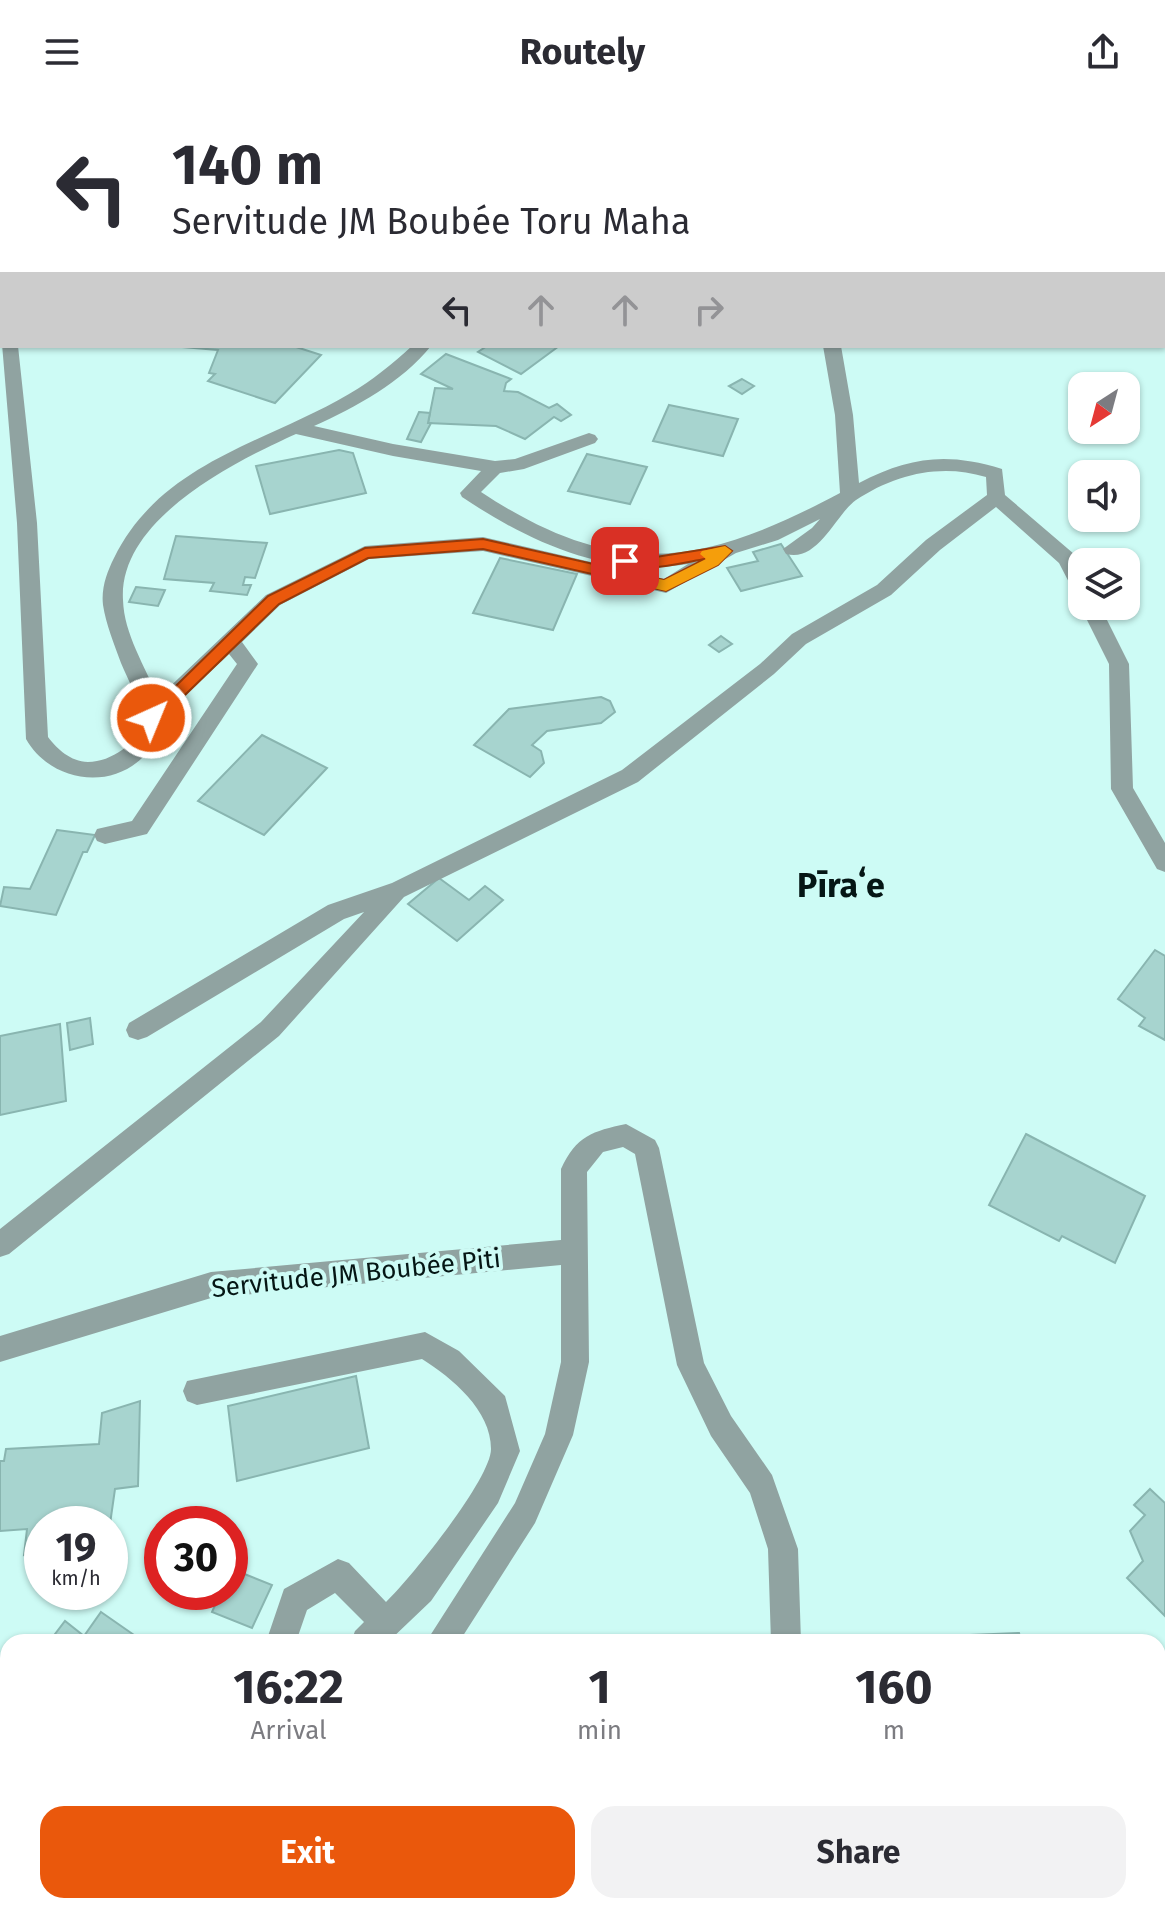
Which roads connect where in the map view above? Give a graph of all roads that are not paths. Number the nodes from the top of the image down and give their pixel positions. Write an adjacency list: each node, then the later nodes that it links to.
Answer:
1 (9, 348): 14 (street)
2 (420, 348): 4 (street)
3 (832, 348): 7 (street)
4 (293, 427): 6 (street); 14 (street)
5 (589, 439): 6 (street)
6 (495, 467): 10 (street)
7 (850, 493): 8 (street); 9 (street); 10 (street)
8 (996, 497): 11 (street); 17 (street)
9 (793, 549)
10 (725, 551): 13 (street)
11 (1068, 561)
12 (1097, 620): 16 (street)
13 (230, 640): 14 (street); 15 (street)
14 (151, 717)
15 (105, 835)
16 (1165, 863)
17 (400, 889): 18 (street); 19 (street)
18 (138, 1030)
19 (0, 1245)
20 (576, 1251): 21 (street, Servitude JM Boubée Piti); 25 (street); 26 (street)
21 (0, 1349)
22 (197, 1391): 23 (street)
23 (376, 1632): 24 (street)
24 (284, 1634)
25 (446, 1634)
26 (786, 1634)

